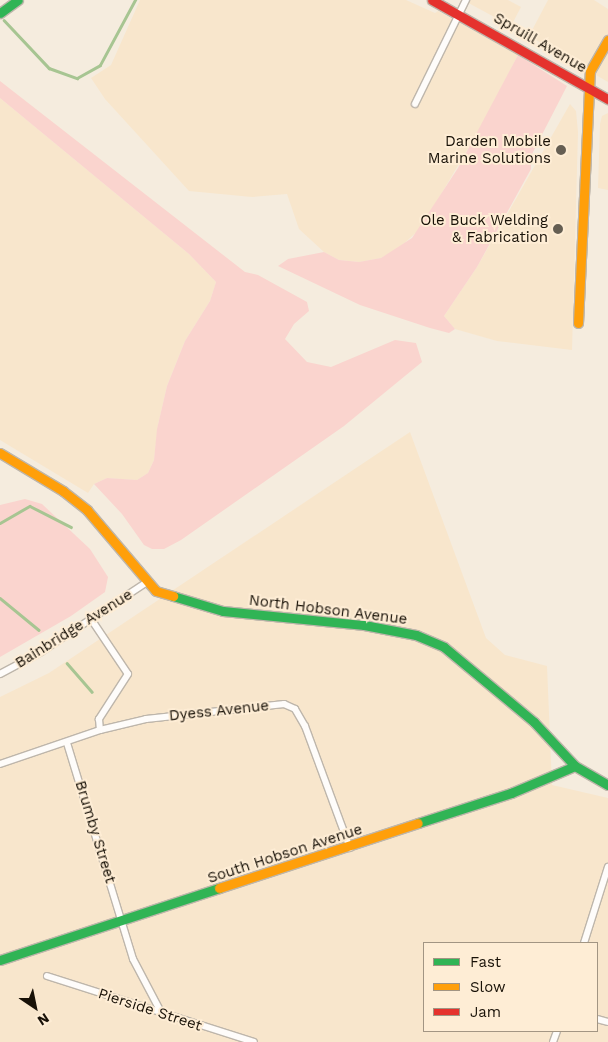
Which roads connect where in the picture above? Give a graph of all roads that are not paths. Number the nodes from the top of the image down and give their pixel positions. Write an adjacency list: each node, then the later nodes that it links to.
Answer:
1 (18, 0): 4 (street)
2 (432, 0): 5 (street, Spruill Avenue)
3 (466, 0): 5 (street)
4 (0, 13)
5 (460, 13): 7 (street, Spruill Avenue); 9 (street)
6 (608, 40): 7 (street)
7 (589, 87): 8 (street, Spruill Avenue); 10 (street)
8 (608, 98)
9 (415, 104)
10 (578, 323)
11 (0, 453): 12 (street, North Hobson Avenue)
12 (147, 582): 13 (street, Bainbridge Avenue); 18 (street, North Hobson Avenue)
13 (91, 619): 14 (street, Bainbridge Avenue); 15 (street)
14 (0, 674)
15 (100, 730): 16 (street, Dyess Avenue); 20 (street, Dyess Avenue)
16 (67, 743): 17 (street, Dyess Avenue); 22 (street, Brumby Street)
17 (0, 764)
18 (575, 766): 19 (street, North Hobson Avenue); 20 (street, South Hobson Avenue)
19 (608, 785)
20 (350, 848): 22 (street, South Hobson Avenue)
21 (608, 867): 23 (street)
22 (122, 921): 24 (street, South Hobson Avenue); 26 (street, Brumby Street)
23 (584, 942)
24 (0, 960)
25 (48, 976): 26 (street, Pierside Street)
26 (162, 1014): 27 (street, Pierside Street)
27 (254, 1042)

